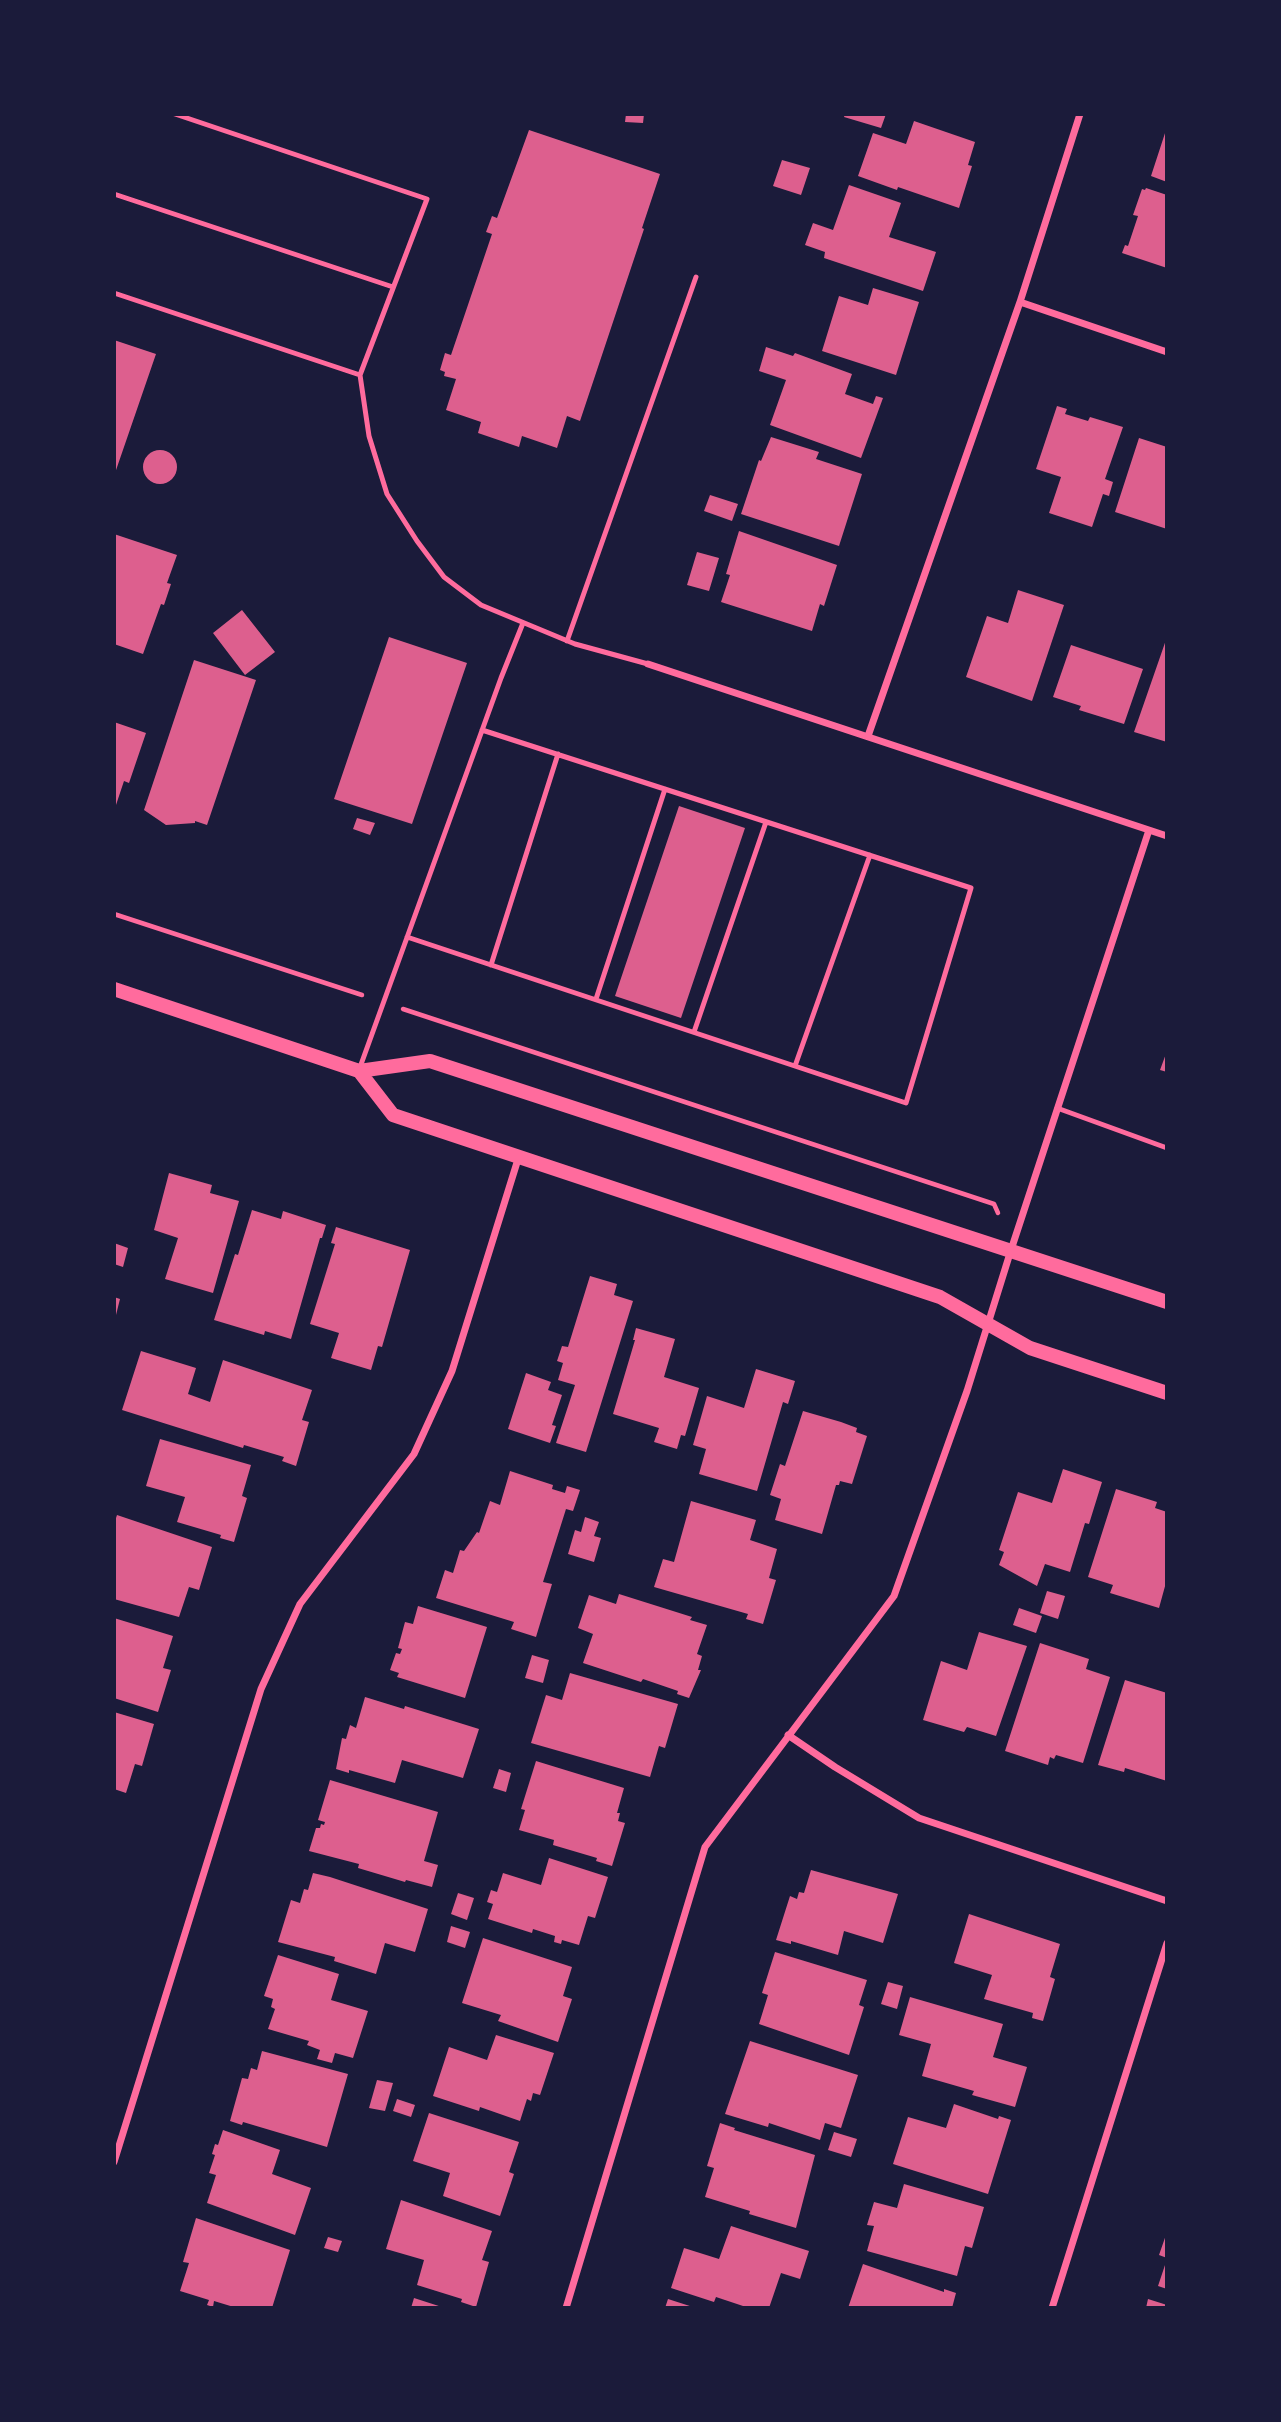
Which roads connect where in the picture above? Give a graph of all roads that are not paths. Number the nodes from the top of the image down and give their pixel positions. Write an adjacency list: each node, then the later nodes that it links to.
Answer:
1 (175, 114): 5 (lane)
2 (1080, 114): 7 (street)
3 (114, 194): 5 (lane)
4 (696, 277): 11 (lane)
5 (393, 287): 9 (lane)
6 (114, 293): 9 (lane)
7 (1020, 302): 8 (street); 14 (street)
8 (1167, 352)
9 (360, 375): 10 (lane)
10 (523, 623): 11 (lane); 13 (lane)
11 (567, 641): 12 (lane)
12 (648, 664): 14 (street)
13 (482, 730): 15 (lane); 21 (lane)
14 (868, 736): 18 (street)
15 (558, 754): 16 (lane); 22 (lane)
16 (665, 789): 17 (lane); 24 (lane)
17 (766, 822): 20 (lane); 25 (lane)
18 (1149, 830): 19 (street); 28 (street)
19 (1167, 836)
20 (870, 855): 26 (lane); 26 (lane)
21 (407, 937): 22 (lane); 27 (lane)
22 (491, 965): 24 (lane)
23 (114, 989): 27 (main road)
24 (596, 999): 25 (lane)
25 (694, 1032): 26 (lane)
26 (795, 1066)
27 (359, 1071): 30 (main road); 31 (main road)
28 (1057, 1108): 29 (lane); 31 (street)
29 (1167, 1148)
30 (519, 1156): 33 (main road); 38 (street)
31 (1011, 1250): 32 (main road); 33 (street)
32 (1167, 1302)
33 (989, 1323): 34 (main road); 35 (street)
34 (1167, 1393)
35 (788, 1735): 36 (street); 39 (street)
36 (1167, 1901)
37 (1167, 1943): 40 (street)
38 (114, 2162)
39 (566, 2308)
40 (1052, 2308)

